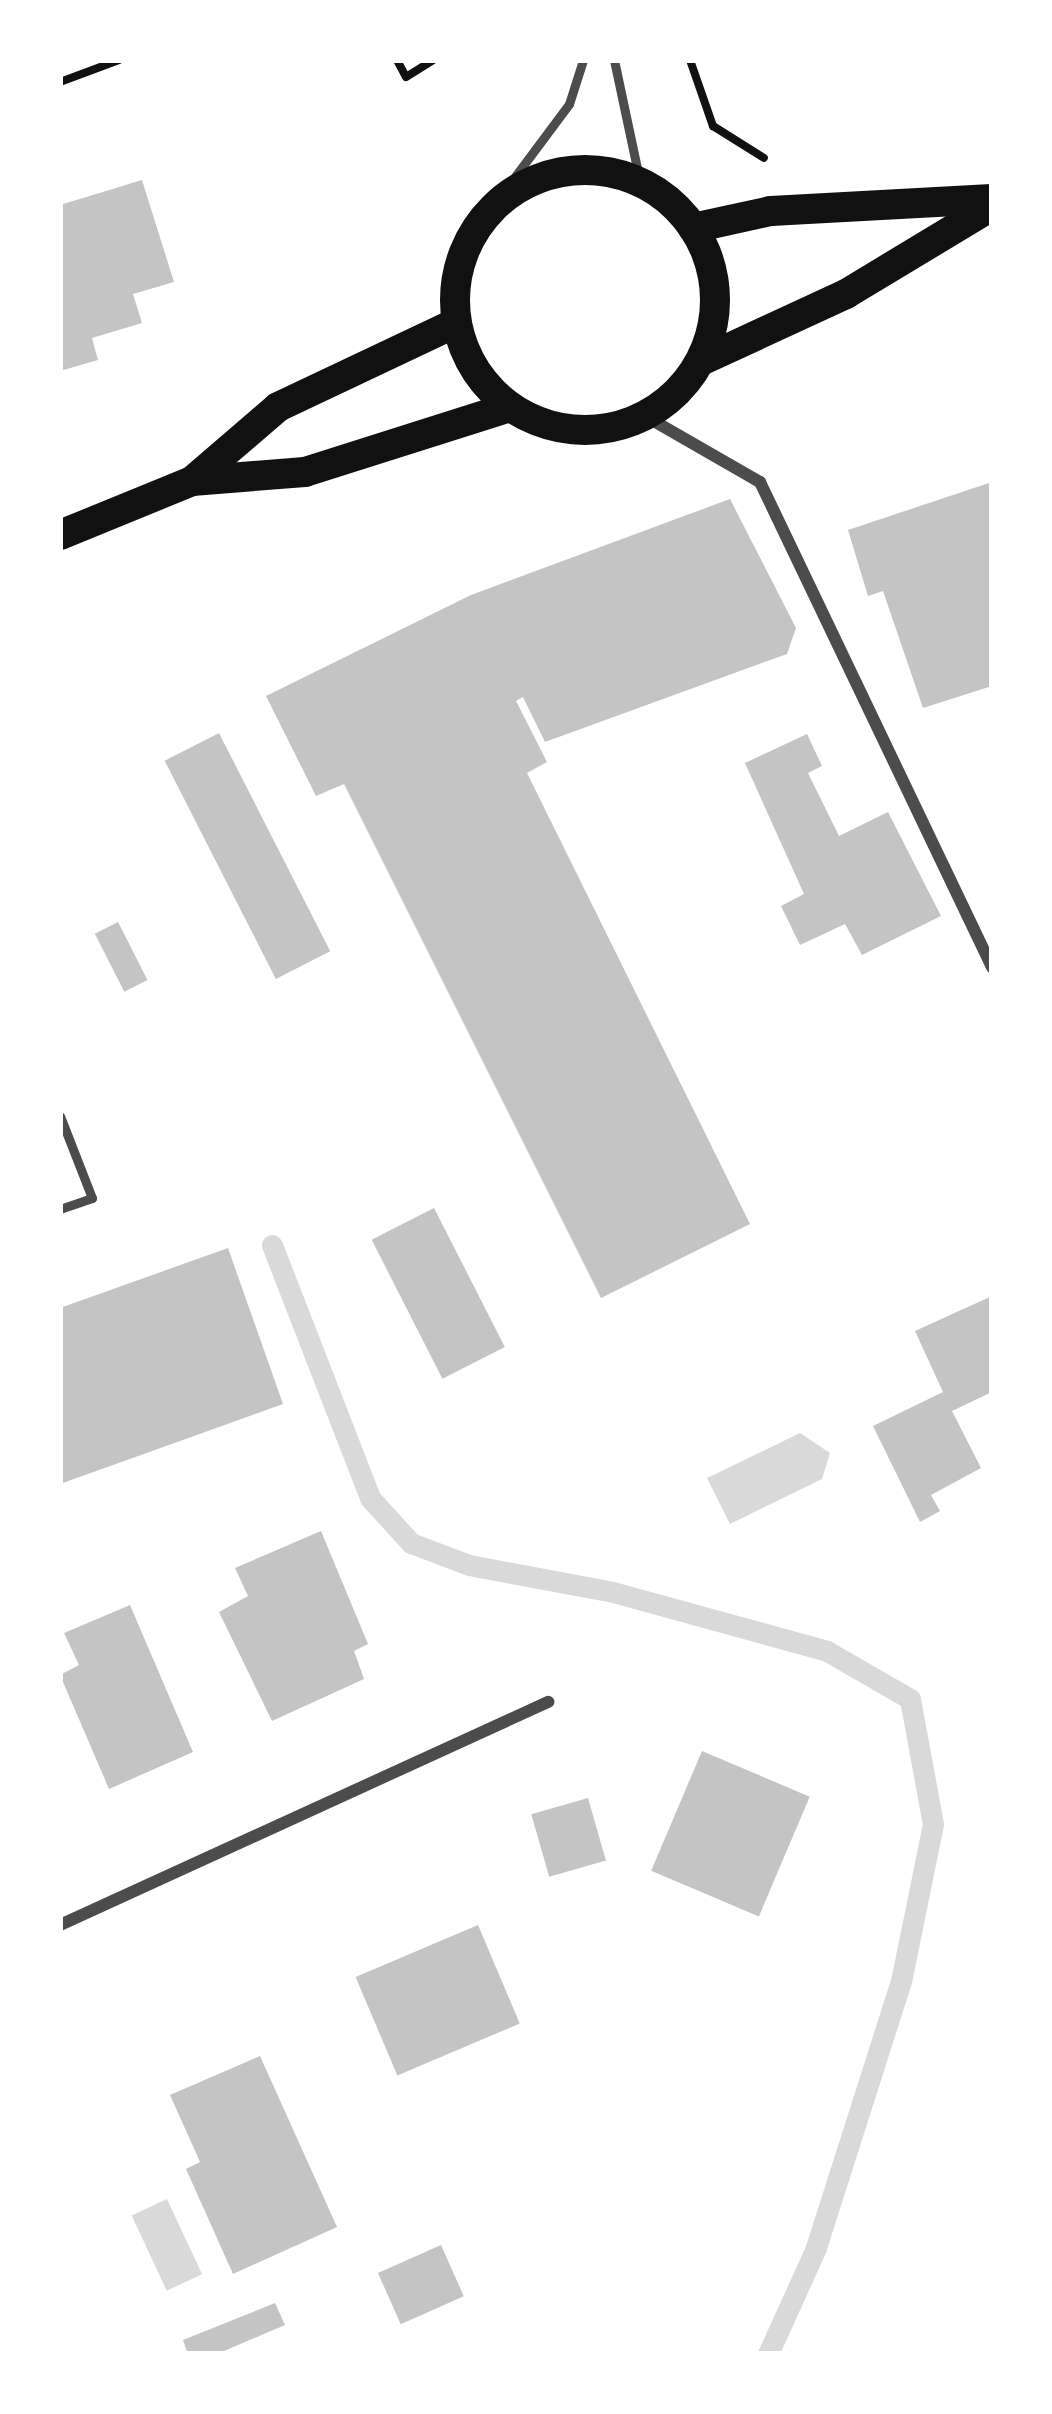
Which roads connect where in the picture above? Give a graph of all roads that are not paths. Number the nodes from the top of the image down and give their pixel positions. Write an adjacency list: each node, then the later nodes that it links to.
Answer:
1 (583, 60): 5 (lane)
2 (614, 60): 3 (lane)
3 (640, 182): 5 (main road); 6 (main road)
4 (992, 203): 6 (main road); 8 (main road)
5 (490, 210): 7 (main road)
6 (693, 229): 8 (main road)
7 (456, 323): 9 (main road); 11 (main road)
8 (700, 361): 10 (main road)
9 (510, 406): 10 (main road); 11 (main road)
10 (645, 416): 13 (street)
11 (193, 481): 12 (main road)
12 (60, 535)
13 (992, 967)
14 (60, 1116): 15 (lane)
15 (60, 1209)
16 (548, 1702): 17 (street)
17 (60, 1925)

